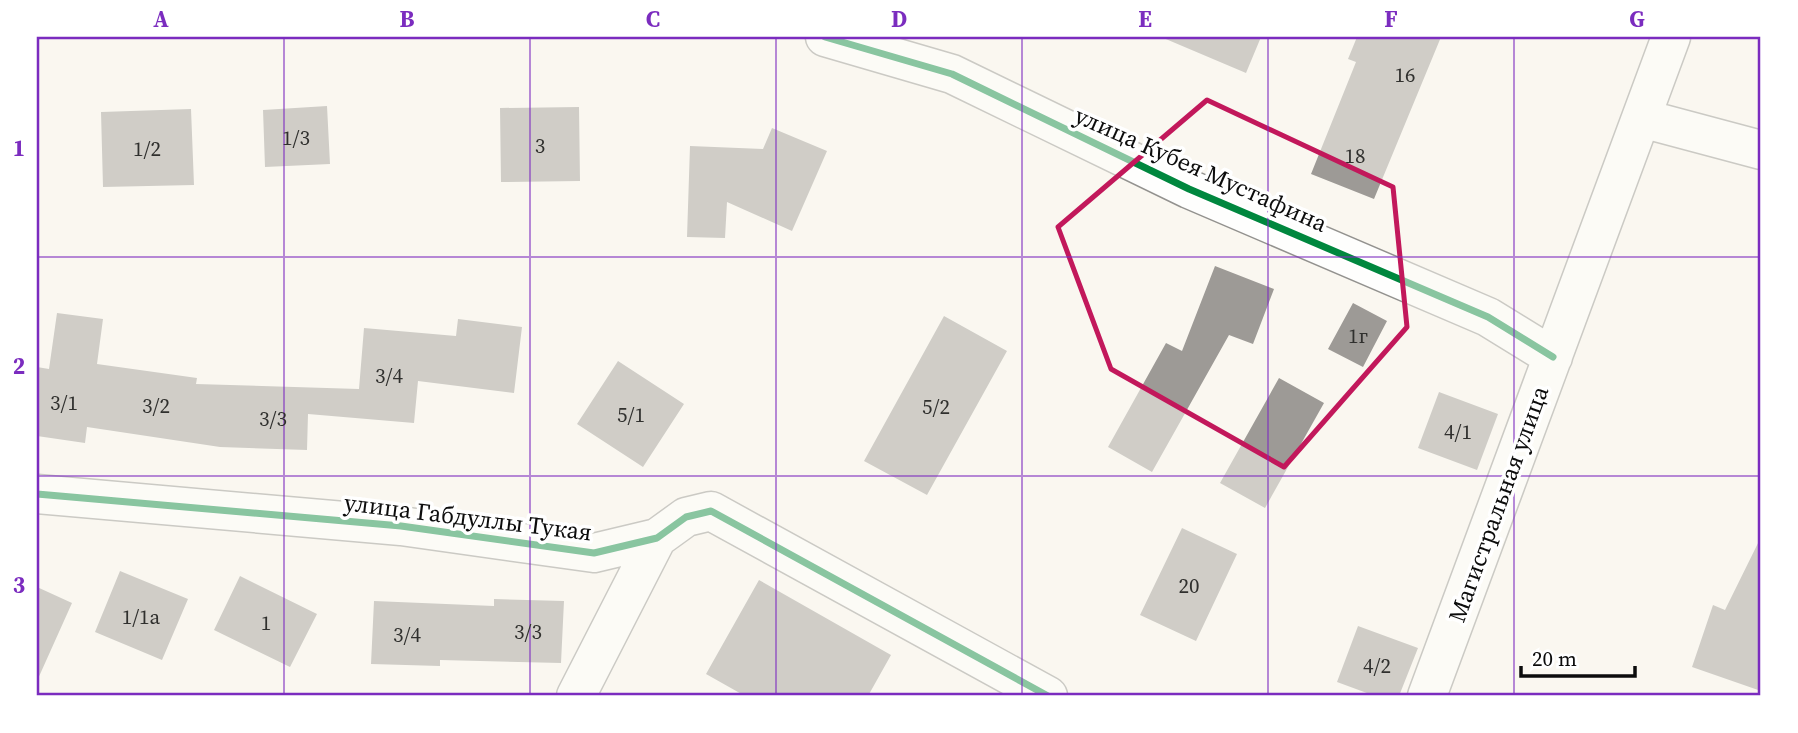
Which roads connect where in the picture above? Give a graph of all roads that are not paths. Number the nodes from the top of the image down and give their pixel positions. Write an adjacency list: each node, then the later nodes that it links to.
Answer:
1 (825, 37): 5 (street, улица Кубея Мустафина)
2 (1671, 37): 3 (street, Магистральная улица)
3 (1641, 118): 4 (street); 5 (street, Магистральная улица)
4 (1761, 150)
5 (1553, 356): 10 (street, Магистральная улица)
6 (37, 494): 7 (street, улица Габдуллы Тукая)
7 (657, 538): 8 (street); 9 (street, улица Габдуллы Тукая)
8 (576, 696)
9 (1048, 696)
10 (1427, 696)

